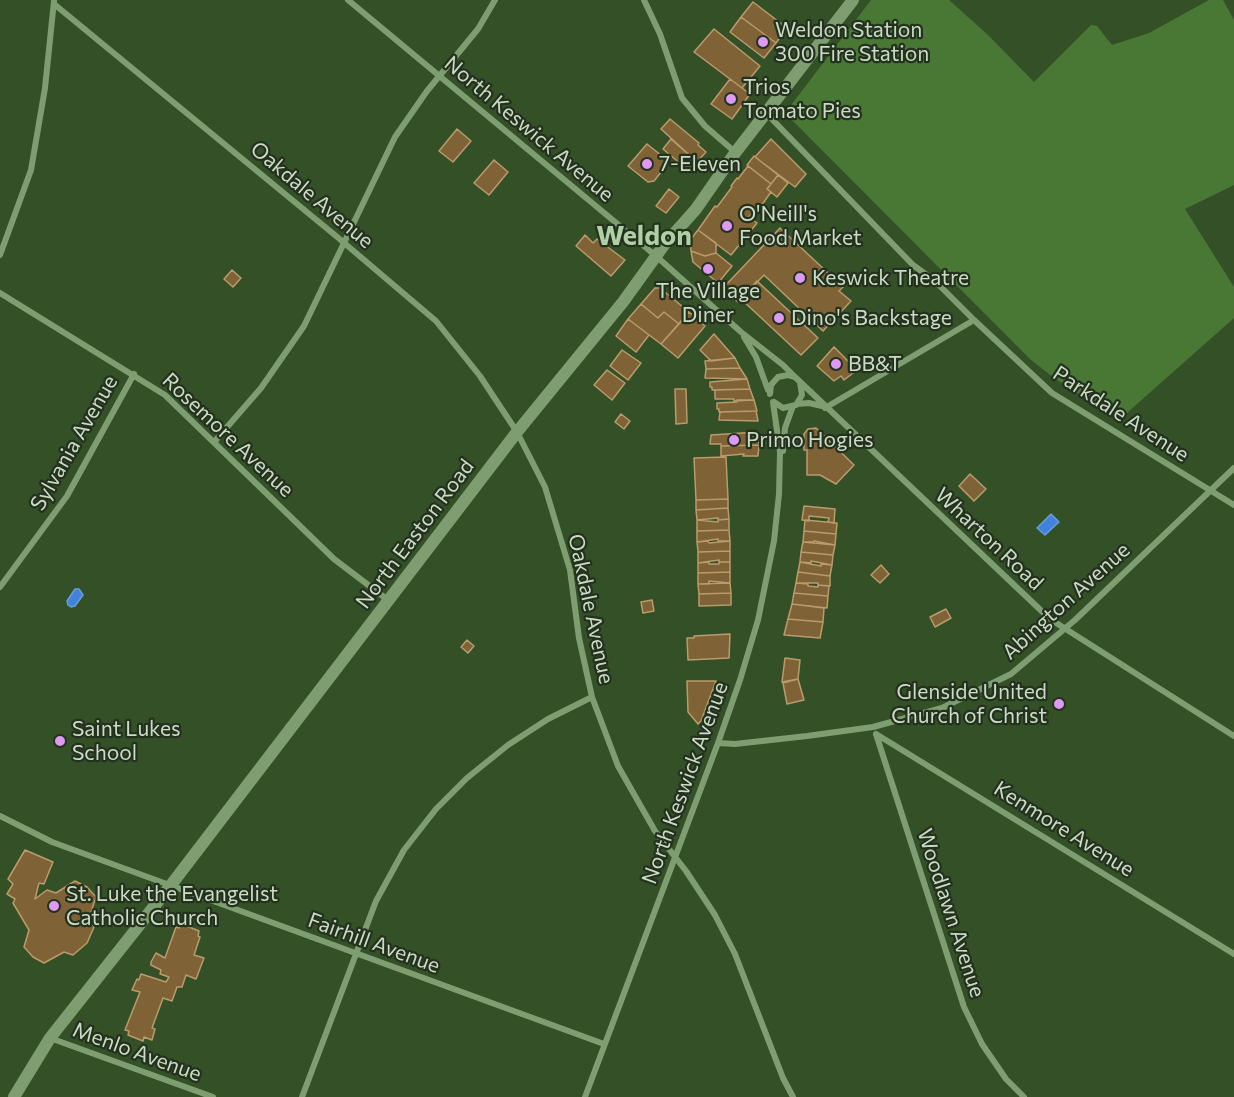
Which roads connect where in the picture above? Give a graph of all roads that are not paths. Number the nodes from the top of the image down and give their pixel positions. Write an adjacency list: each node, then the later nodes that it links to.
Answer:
1 (348, 0): 6 (street, North Keswick Avenue)
2 (495, 0): 6 (street)
3 (644, 0): 8 (street)
4 (853, 0): 7 (main road, North Easton Road)
5 (54, 2): 9 (street, Oakdale Avenue); 10 (street)
6 (440, 77): 9 (street); 11 (street, North Keswick Avenue)
7 (766, 114): 8 (main road, North Easton Road); 13 (street, Parkdale Avenue)
8 (735, 153): 11 (main road, North Easton Road)
9 (345, 243): 20 (street, Oakdale Avenue); 21 (street)
10 (0, 255)
11 (656, 256): 14 (street, North Keswick Avenue); 20 (main road, North Easton Road)
12 (0, 293): 15 (street, Rosemore Avenue)
13 (974, 320): 19 (street); 24 (street, Parkdale Avenue)
14 (741, 332): 16 (street, North Keswick Avenue); 17 (street, North Keswick Avenue)
15 (134, 374): 21 (street, Rosemore Avenue); 26 (street, Sylvania Avenue)
16 (796, 378): 17 (street); 18 (street, North Keswick Avenue); 19 (street, Wharton Road)
17 (771, 397): 18 (street); 23 (street, North Keswick Avenue)
18 (795, 405): 19 (street); 23 (street, North Keswick Avenue)
19 (825, 408): 28 (street, Wharton Road)
20 (517, 432): 27 (main road, North Easton Road); 29 (street, Oakdale Avenue)
21 (215, 441): 27 (street, Rosemore Avenue)
22 (1234, 468): 24 (street, Abington Avenue)
23 (780, 472): 33 (street, North Keswick Avenue)
24 (1209, 489): 25 (street, Parkdale Avenue); 28 (street, Abington Avenue)
25 (1234, 505)
26 (0, 587)
27 (389, 600): 36 (main road, North Easton Road)
28 (1065, 629): 30 (street, Abington Avenue); 32 (street, Wharton Road)
29 (592, 697): 35 (street, Oakdale Avenue); 37 (street)
30 (873, 727): 31 (street, Woodlawn Avenue); 33 (street, Abington Avenue)
31 (876, 734): 38 (street, Kenmore Avenue); 46 (street, Woodlawn Avenue)
32 (1234, 736)
33 (718, 743): 35 (street, North Keswick Avenue)
34 (0, 816): 36 (street, Fairhill Avenue)
35 (675, 857): 40 (street, North Keswick Avenue); 45 (street, Oakdale Avenue)
36 (171, 885): 37 (street, Fairhill Avenue); 39 (main road, North Easton Road)
37 (354, 954): 40 (street, Fairhill Avenue); 43 (street)
38 (1234, 954)
39 (50, 1038): 41 (main road, North Easton Road); 42 (street, Menlo Avenue)
40 (604, 1044): 44 (street, North Keswick Avenue)
41 (14, 1097)
42 (213, 1097)
43 (302, 1097)
44 (585, 1097)
45 (793, 1097)
46 (1024, 1097)

